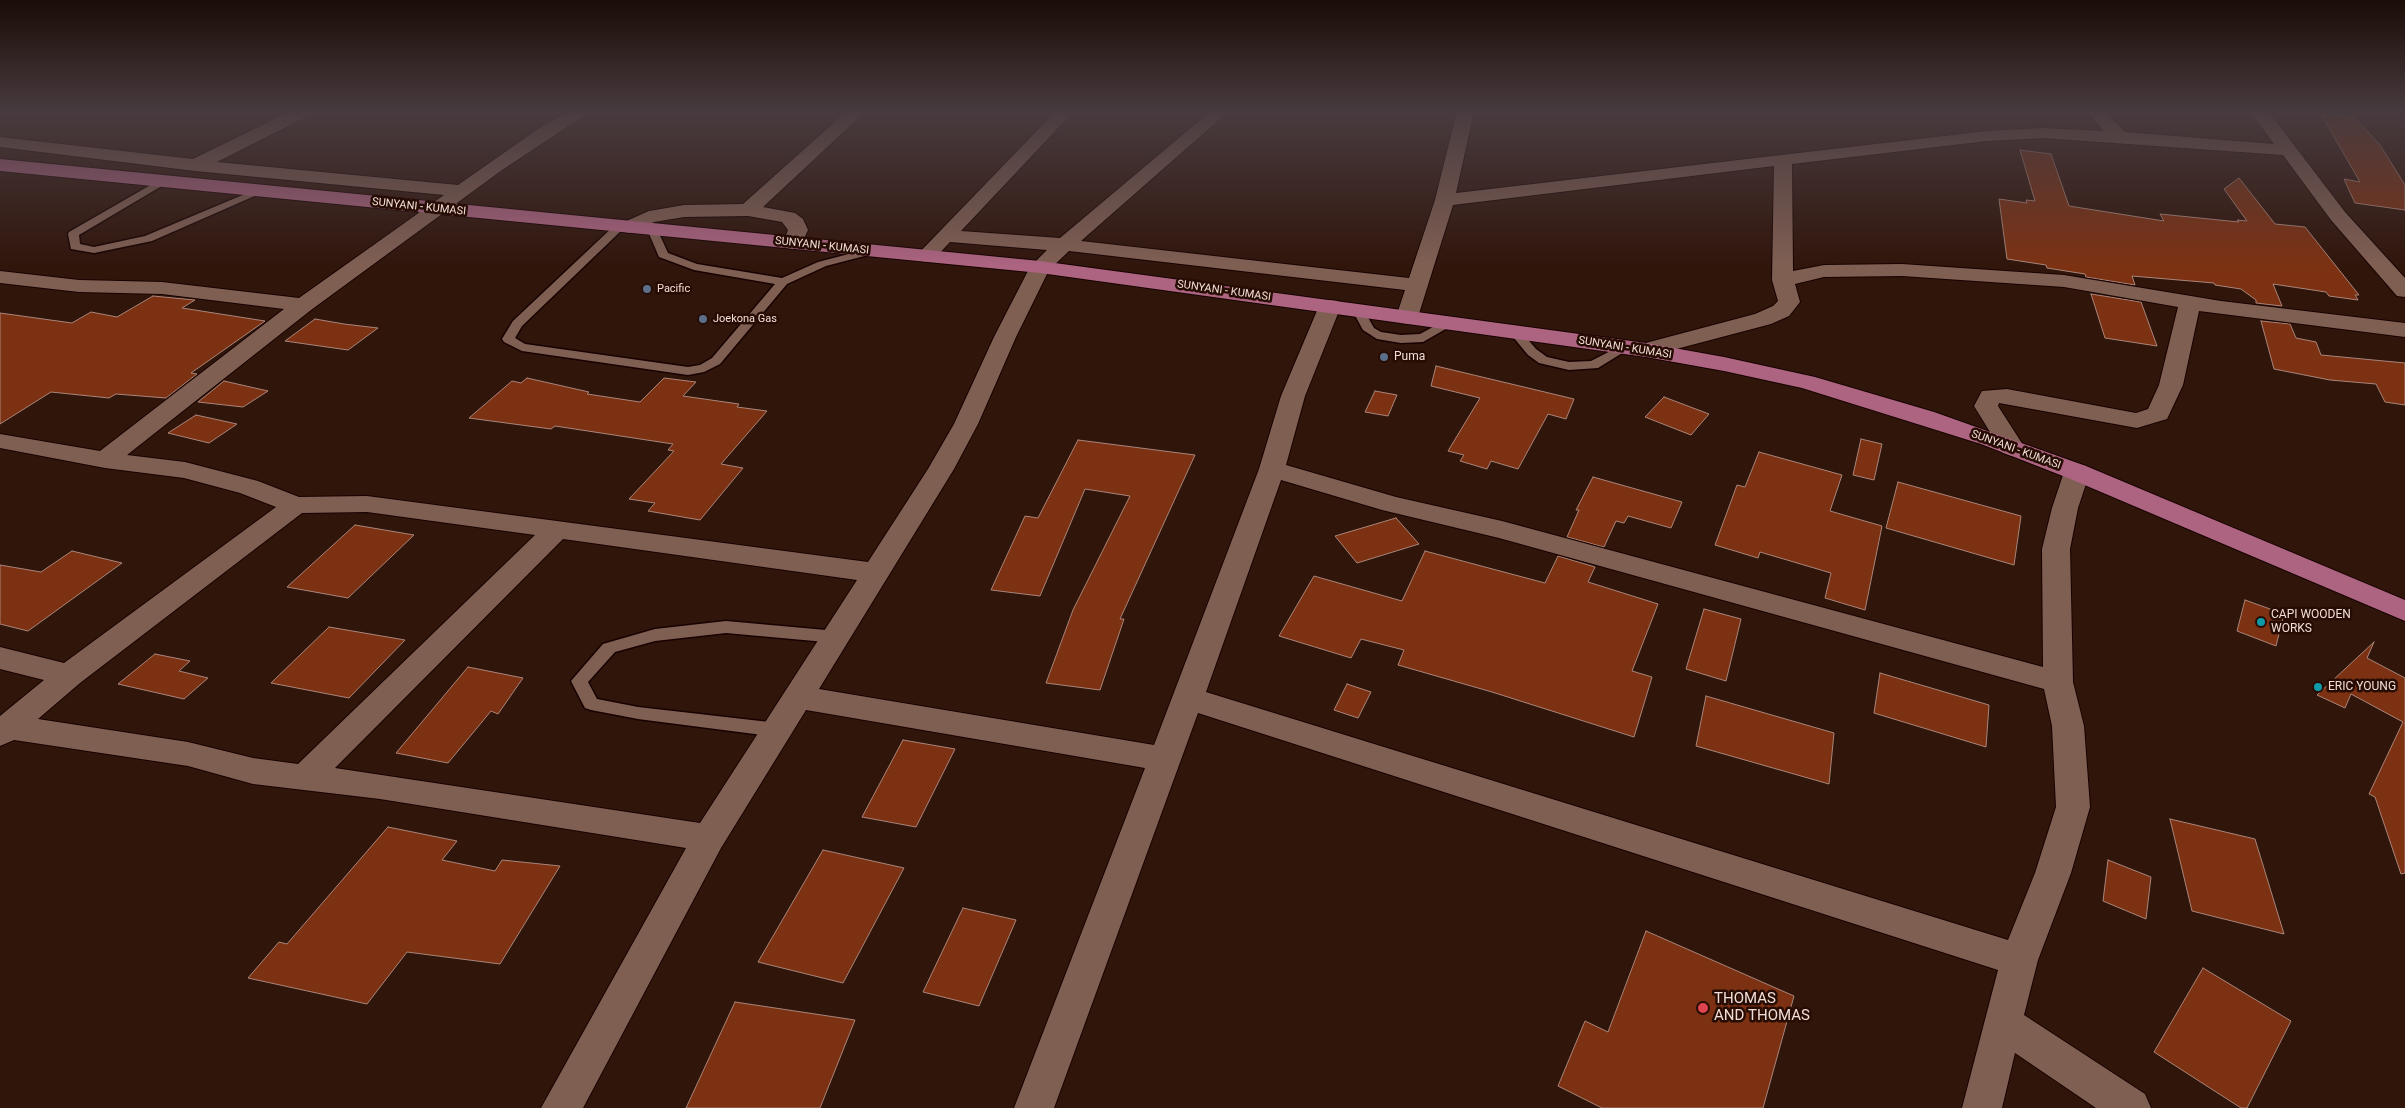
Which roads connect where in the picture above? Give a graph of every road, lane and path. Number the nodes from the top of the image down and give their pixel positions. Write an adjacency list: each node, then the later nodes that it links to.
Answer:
1 (176, 163): 12 (street)
2 (200, 163): 12 (street)
3 (503, 163): 15 (street)
4 (801, 163): 18 (street)
5 (1016, 163): 21 (street)
6 (1161, 163): 23 (street)
7 (1453, 163): 16 (street)
8 (1768, 163): 16 (street)
9 (1784, 163): 28 (street)
10 (2297, 163): 31 (street)
11 (0, 165): 13 (main road, SUNYANI - KUMASI)
12 (195, 165): 13 (street); 15 (street)
13 (161, 182): 14 (main road, SUNYANI - KUMASI); 14 (lane)
14 (262, 191): 17 (main road, SUNYANI - KUMASI)
15 (463, 191): 17 (street)
16 (1445, 200): 30 (street)
17 (440, 208): 19 (main road, SUNYANI - KUMASI); 33 (street)
18 (748, 210): 19 (street); 22 (street)
19 (625, 227): 20 (main road, SUNYANI - KUMASI); 29 (lane)
20 (652, 229): 22 (main road, SUNYANI - KUMASI); 29 (lane)
21 (946, 236): 23 (street); 25 (street)
22 (793, 243): 24 (main road, SUNYANI - KUMASI)
23 (1066, 245): 26 (street); 30 (street)
24 (872, 251): 25 (main road, SUNYANI - KUMASI); 29 (lane)
25 (926, 256): 26 (main road, SUNYANI - KUMASI)
26 (1040, 267): 34 (main road, SUNYANI - KUMASI); 47 (street)
27 (0, 277): 33 (street)
28 (1783, 280): 32 (street); 39 (street)
29 (783, 282)
30 (1418, 285): 36 (street)
31 (2405, 291)
32 (2190, 302): 38 (street); 41 (street)
33 (303, 305): 42 (street)
34 (1330, 306): 35 (main road, SUNYANI - KUMASI); 43 (street)
35 (1358, 310): 36 (main road, SUNYANI - KUMASI); 37 (lane)
36 (1407, 316): 37 (main road, SUNYANI - KUMASI)
37 (1450, 323): 39 (main road, SUNYANI - KUMASI)
38 (2405, 330)
39 (1636, 349): 41 (main road, SUNYANI - KUMASI)
40 (0, 441): 42 (street)
41 (2012, 448): 44 (main road, SUNYANI - KUMASI)
42 (105, 460): 45 (street)
43 (1272, 468): 52 (street); 54 (street)
44 (2078, 472): 48 (main road, SUNYANI - KUMASI); 52 (street)
45 (296, 505): 46 (street); 51 (street)
46 (556, 530): 47 (street); 58 (street)
47 (877, 573): 49 (street)
48 (2405, 611)
49 (836, 637): 53 (street); 55 (lane)
50 (0, 658): 51 (street)
51 (69, 675): 56 (street)
52 (2058, 682): 60 (street)
53 (799, 697): 55 (street); 57 (street)
54 (1188, 698): 57 (street); 60 (street)
55 (778, 730): 59 (street)
56 (4, 731): 58 (street)
57 (1165, 758): 63 (street)
58 (305, 777): 59 (street)
59 (709, 838): 62 (street)
60 (2019, 960): 61 (street)
61 (2003, 1022): 64 (street); 65 (street)
62 (561, 1108)
63 (1034, 1108)
64 (1982, 1108)
65 (2131, 1108)

